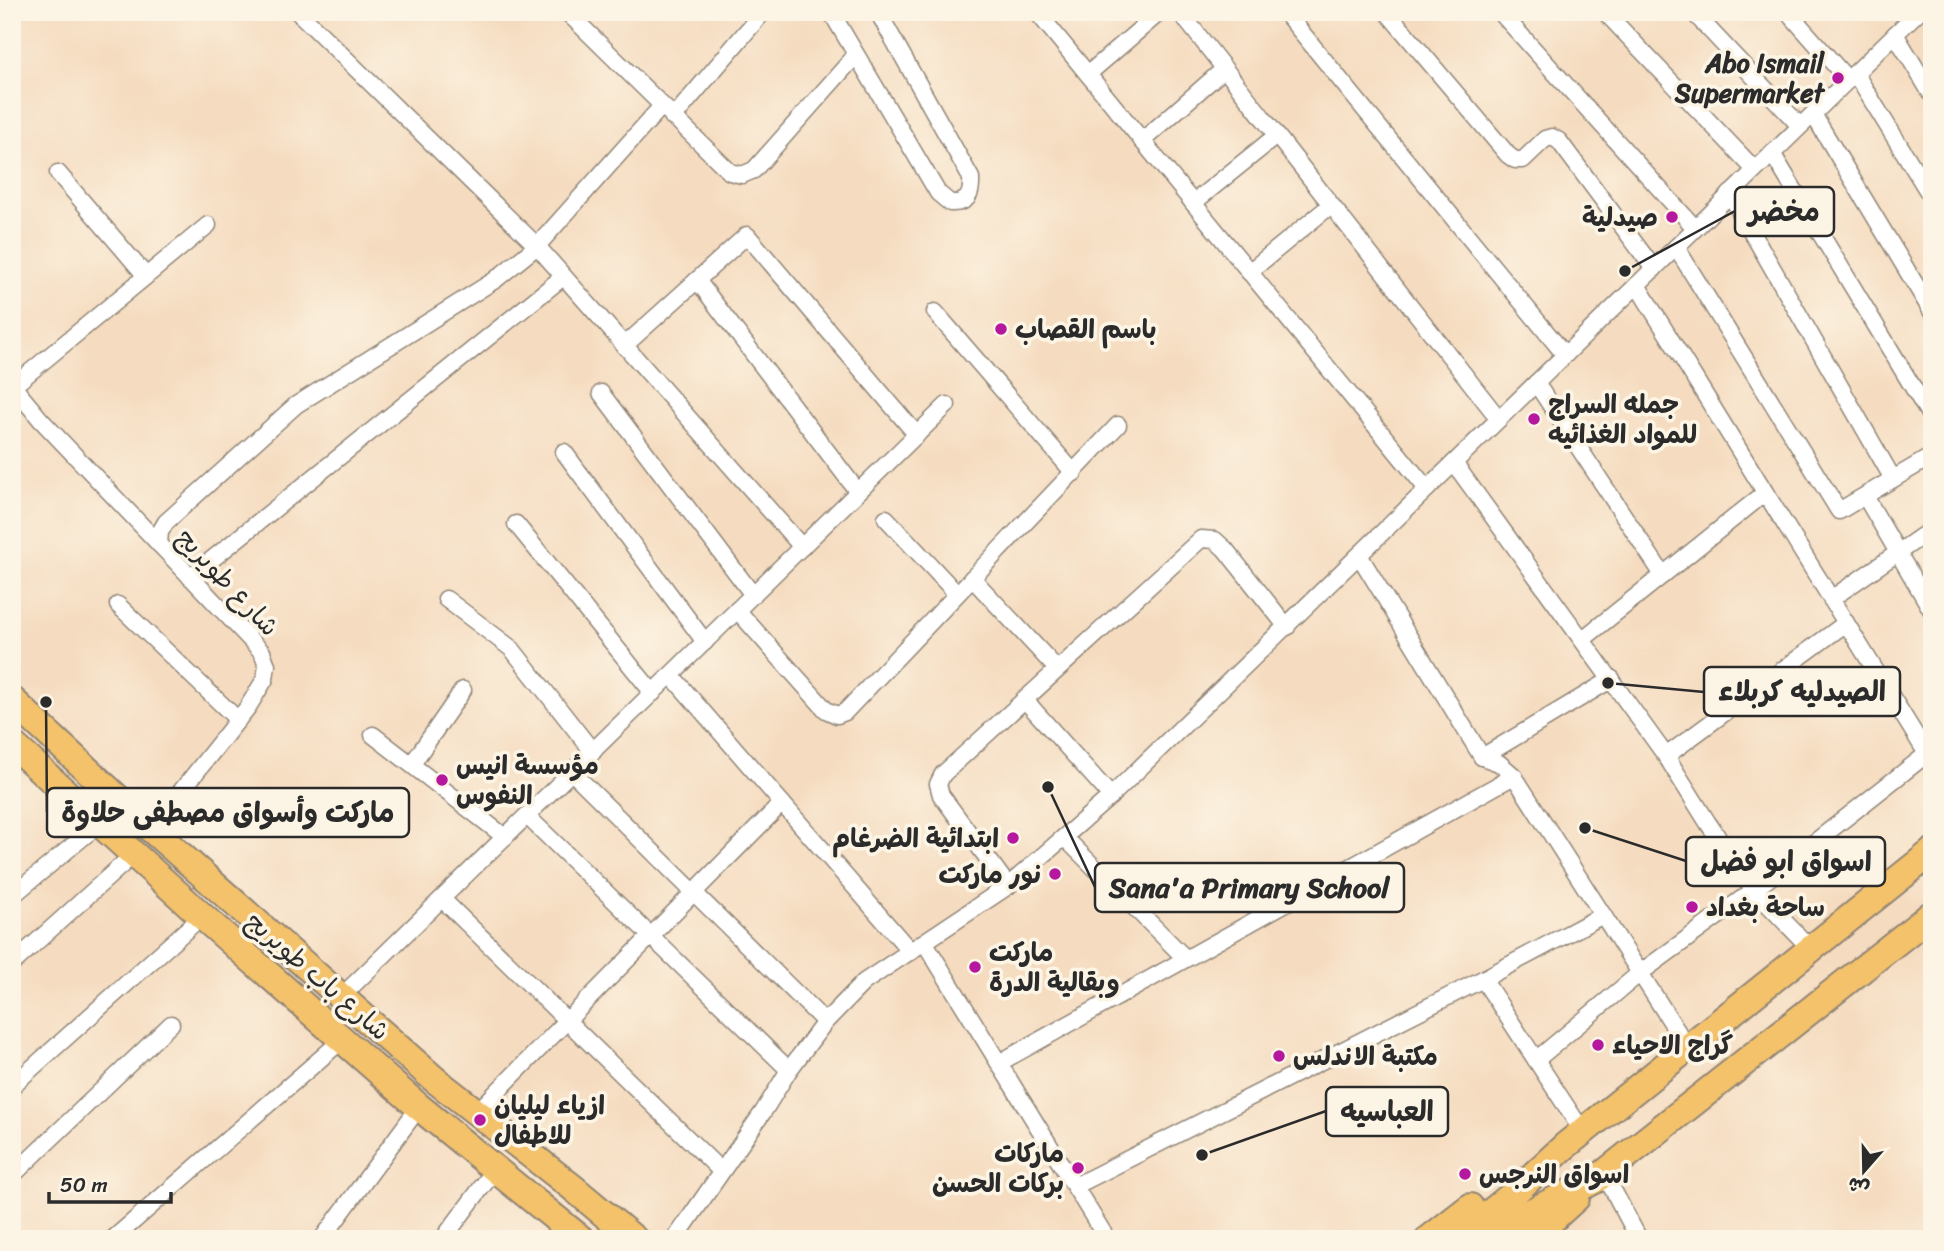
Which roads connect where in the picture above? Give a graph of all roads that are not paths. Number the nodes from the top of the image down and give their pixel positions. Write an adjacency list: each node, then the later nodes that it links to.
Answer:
1 (298, 12): 36 (street)
2 (568, 12): 22 (street)
3 (763, 12): 22 (street)
4 (831, 12): 17 (street)
5 (878, 12): 17 (street)
6 (1037, 12): 19 (street)
7 (1160, 12): 19 (street)
8 (1180, 12): 18 (street)
9 (1285, 12): 47 (street)
10 (1387, 12): 38 (street)
11 (1500, 12): 35 (street)
12 (1605, 12): 28 (street)
13 (1693, 12): 24 (street)
14 (1788, 12): 20 (street)
15 (1917, 12): 16 (street)
16 (1895, 34): 20 (street); 21 (street)
17 (855, 56): 22 (street)
18 (1224, 69): 25 (street); 26 (street)
19 (1087, 74): 26 (street)
20 (1852, 76): 23 (street); 31 (street)
21 (1932, 95)
22 (667, 112): 36 (street)
23 (1813, 114): 24 (street); 45 (street)
24 (1800, 126): 27 (street)
25 (1276, 136): 32 (street); 33 (street)
26 (1142, 141): 32 (street)
27 (1772, 153): 28 (street); 53 (street)
28 (1755, 170): 30 (street)
29 (58, 173): 40 (street)
30 (1730, 194): 35 (street); 60 (street)
31 (1932, 198)
32 (1193, 203): 39 (street)
33 (1331, 205): 39 (street); 52 (street)
34 (208, 225): 40 (street)
35 (1695, 228): 37 (street)
36 (537, 246): 41 (street); 68 (street)
37 (1676, 247): 38 (street); 64 (street)
38 (1654, 269): 43 (street)
39 (1249, 272): 61 (street)
40 (146, 276): 49 (street)
41 (563, 276): 46 (street); 73 (street)
42 (697, 279): 46 (street); 55 (street); 62 (street)
43 (1637, 285): 47 (street); 63 (street)
44 (935, 312): 59 (street)
45 (1932, 312)
46 (624, 346): 69 (street)
47 (1565, 355): 48 (street)
48 (1536, 383): 52 (street); 72 (street)
49 (13, 386): 68 (street, شارع طويريج)
50 (601, 393): 76 (street)
51 (947, 405): 55 (street)
52 (1499, 419): 58 (street)
53 (1932, 419)
54 (1118, 425): 59 (street)
55 (917, 435): 62 (street)
56 (565, 452): 85 (street)
57 (1932, 456): 60 (street)
58 (1454, 463): 61 (street); 84 (street)
59 (1074, 473): 74 (street)
60 (1893, 479): 64 (street)
61 (1427, 489): 71 (street)
62 (858, 492): 69 (street)
63 (1765, 493): 72 (street); 78 (street)
64 (1865, 496): 70 (street)
65 (886, 518): 75 (street)
66 (516, 524): 90 (street)
67 (1932, 529): 70 (street)
68 (159, 544): 73 (street, شارع طويريج)
69 (802, 547): 76 (street)
70 (1898, 553): 78 (street); 81 (street)
71 (1359, 555): 83 (street); 99 (street)
72 (1663, 575): 84 (street)
73 (190, 577): 93 (street, شارع طويريج)
74 (972, 578): 75 (street); 86 (street)
75 (957, 594): 80 (street)
76 (753, 595): 80 (street)
77 (446, 599): 96 (street)
78 (1831, 599): 82 (street)
79 (118, 605): 93 (street)
80 (737, 610): 85 (street)
81 (1932, 611)
82 (1846, 623): 97 (street); 98 (street)
83 (1287, 627): 86 (street); 103 (street)
84 (1583, 639): 88 (street)
85 (705, 642): 87 (street)
86 (1057, 669): 91 (street)
87 (671, 675): 90 (street); 104 (street)
88 (1612, 679): 97 (street); 99 (street)
89 (463, 690): 100 (street)
90 (653, 692): 96 (street)
91 (1024, 699): 103 (street); 112 (street)
92 (12, 700): 107 (main road, شارع باب طويريج)
93 (238, 720): 107 (street, شارع طويريج)
94 (373, 735): 100 (street)
95 (12, 744): 106 (main road, شارع باب طويريج)
96 (593, 752): 101 (street)
97 (1666, 756): 113 (street)
98 (1930, 756): 113 (street)
99 (1482, 757): 102 (street)
100 (412, 764): 108 (street)
101 (572, 772): 105 (street); 114 (street)
102 (1514, 776): 118 (street); 125 (street)
103 (1111, 796): 109 (street)
104 (782, 803): 114 (street); 122 (street)
105 (527, 816): 108 (street); 121 (street)
106 (100, 823): 111 (main road, شارع باب طويريج); 115 (street)
107 (151, 829): 120 (main road, شارع باب طويريج)
108 (505, 837): 116 (street)
109 (1065, 838): 112 (street); 125 (street)
110 (1932, 852): 123 (main road)
111 (134, 854): 119 (main road, شارع باب طويريج); 126 (street)
112 (1008, 886): 122 (street)
113 (1754, 890): 123 (street); 128 (street)
114 (694, 892): 121 (street); 133 (street)
115 (12, 896)
116 (442, 899): 131 (street); 132 (street)
117 (1932, 914): 147 (main road)
118 (1603, 915): 128 (street); 129 (street)
119 (202, 916): 124 (main road, شارع باب طويريج); 140 (street)
120 (270, 934): 124 (main road); 127 (main road, شارع باب طويريج)
121 (650, 936): 132 (street); 139 (street)
122 (918, 947): 133 (street); 138 (street)
123 (1812, 950): 136 (main road)
124 (248, 956): 130 (main road, شارع باب طويريج)
125 (1185, 958): 138 (street)
126 (12, 964)
127 (310, 969): 130 (main road); 131 (main road, شارع باب طويريج)
128 (1640, 973): 136 (street); 137 (street)
129 (1483, 979): 137 (street); 148 (street)
130 (289, 992): 135 (main road, شارع باب طويريج)
131 (342, 996): 142 (main road, شارع باب طويريج)
132 (567, 1021): 142 (street); 145 (street)
133 (825, 1022): 139 (street)
134 (171, 1024): 146 (street)
135 (342, 1040): 141 (main road, شارع باب طويريج); 150 (street)
136 (1688, 1048): 143 (main road)
137 (1536, 1060): 143 (street)
138 (999, 1063): 148 (street)
139 (789, 1070): 145 (street)
140 (12, 1086)
141 (419, 1107): 144 (main road, شارع باب طويريج); 151 (street)
142 (477, 1112): 154 (main road, شارع باب طويريج)
143 (1574, 1139): 149 (main road); 157 (main road)
144 (496, 1168): 152 (street); 153 (main road, شارع باب طويريج)
145 (721, 1171): 155 (street)
146 (12, 1176)
147 (1601, 1176): 149 (main road); 160 (street)
148 (1074, 1186): 156 (street)
149 (1524, 1215): 158 (main road); 159 (main road)
150 (113, 1239)
151 (322, 1239)
152 (443, 1239)
153 (581, 1239)
154 (634, 1239)
155 (676, 1239)
156 (1107, 1239)
157 (1429, 1239)
158 (1458, 1239)
159 (1495, 1239)
160 (1639, 1239)

